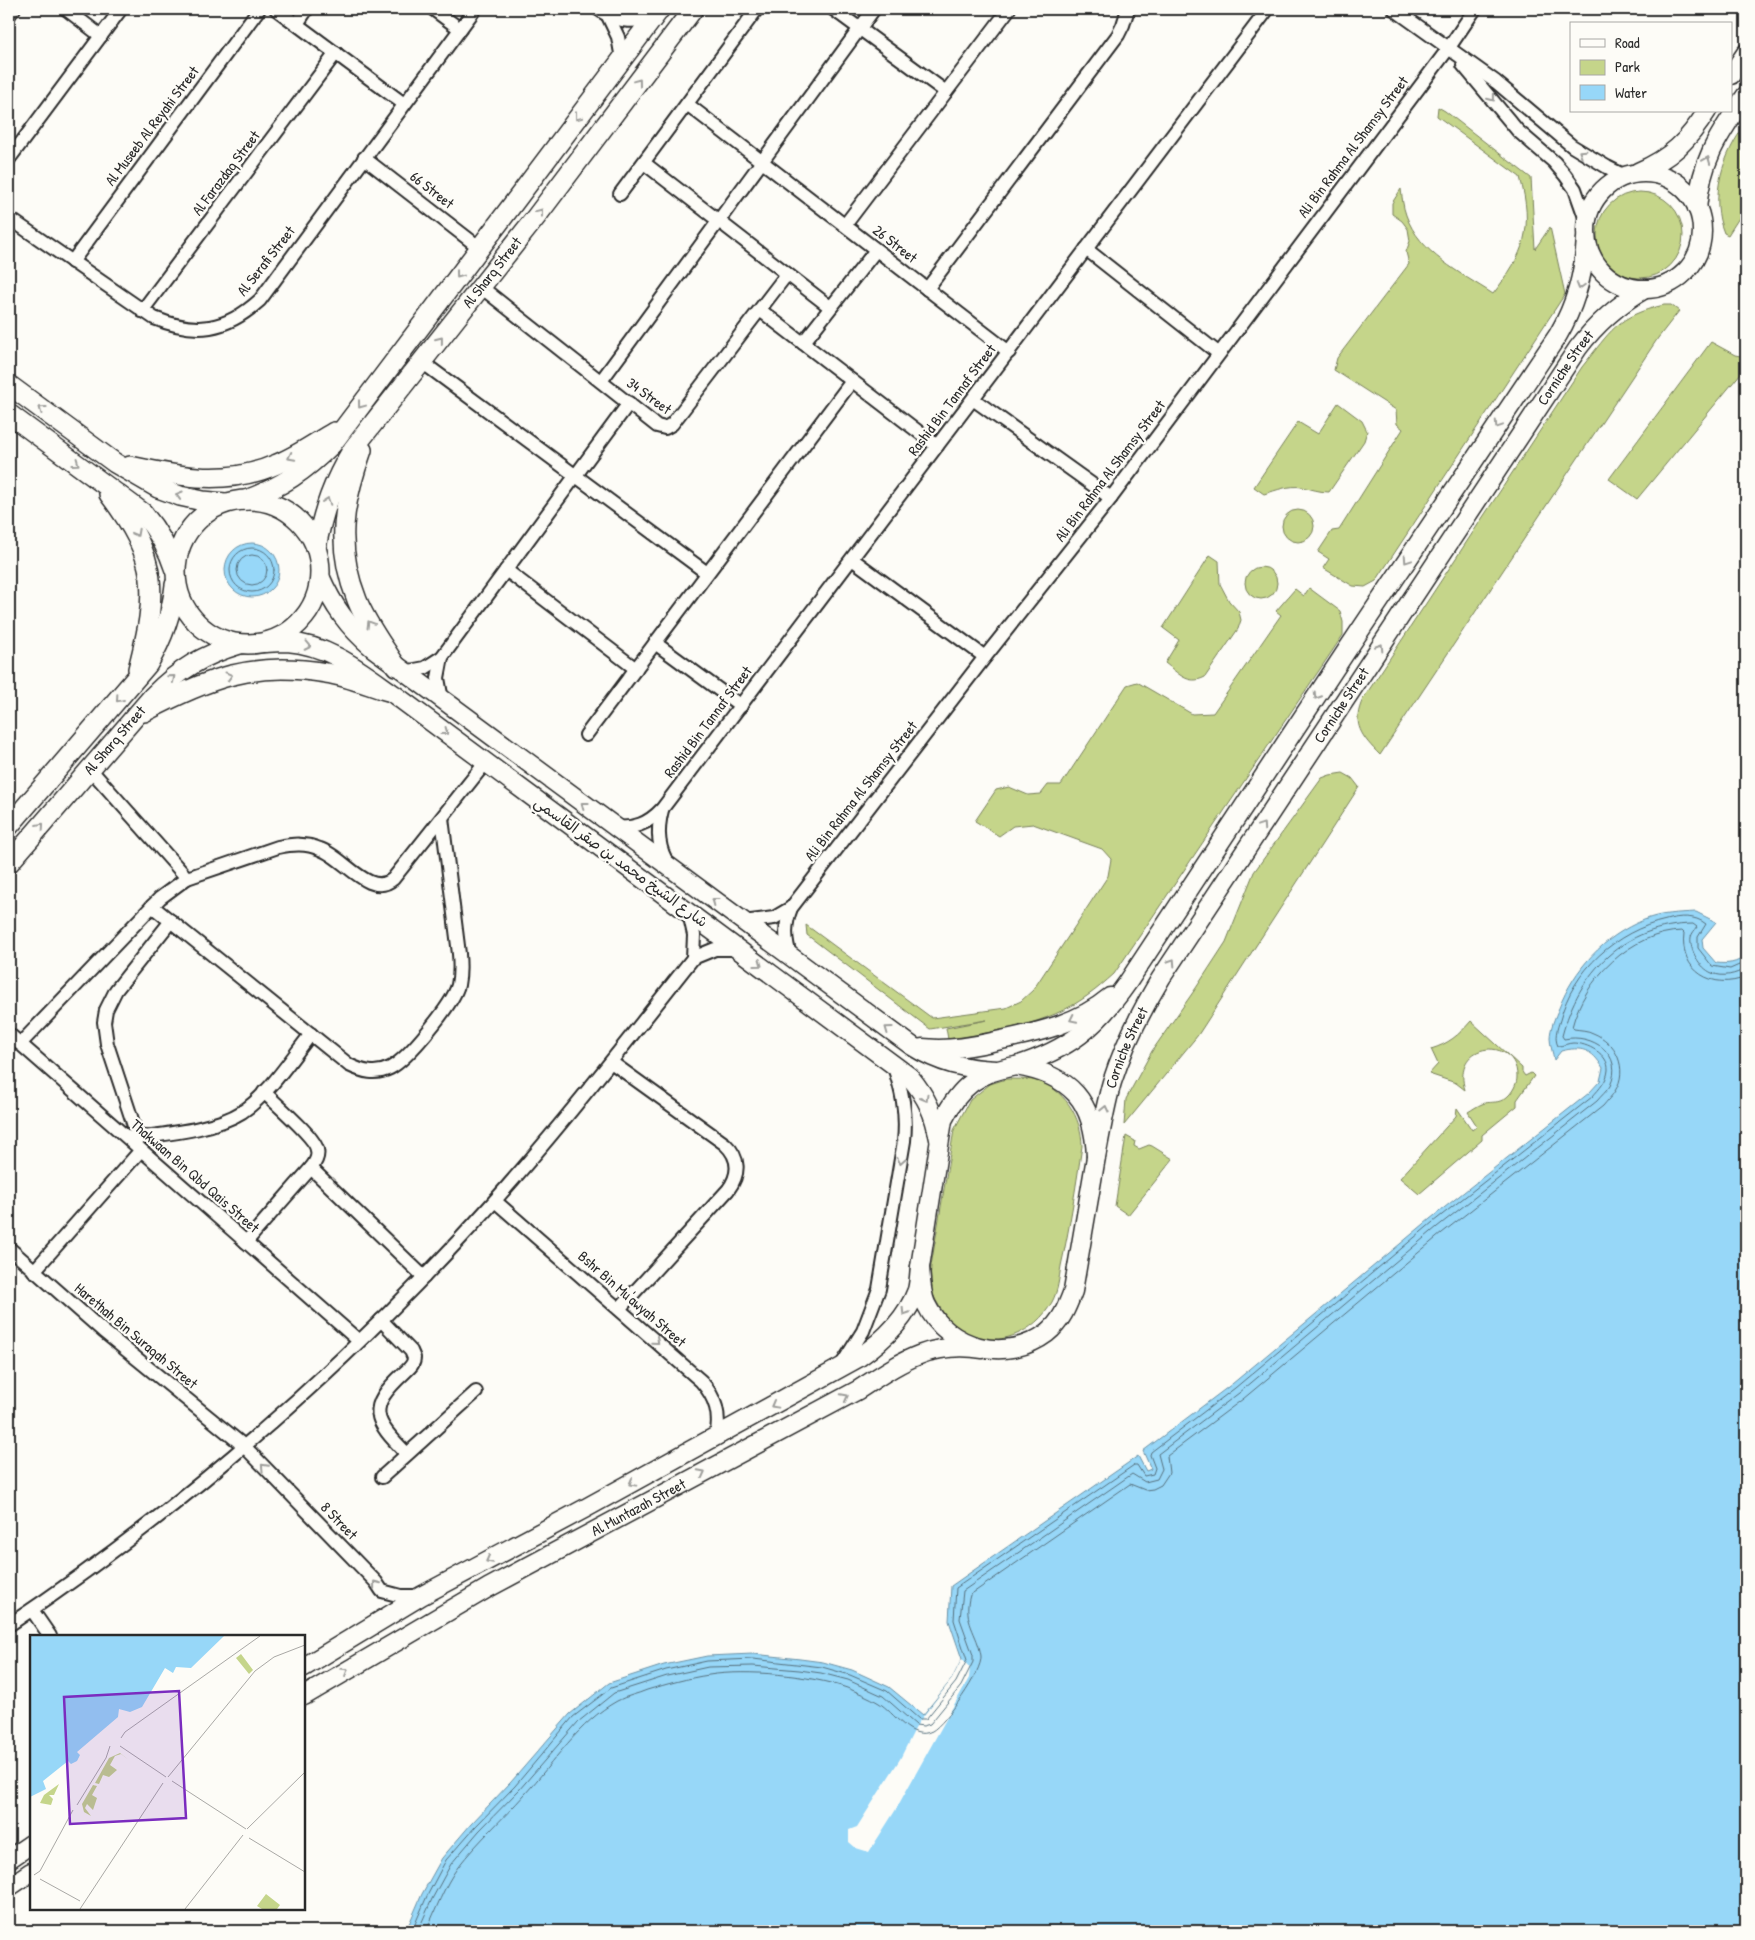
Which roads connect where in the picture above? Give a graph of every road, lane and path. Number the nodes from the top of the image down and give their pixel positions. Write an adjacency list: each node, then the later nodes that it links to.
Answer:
1 (14, 9): 20 (street)
2 (66, 9): 24 (street)
3 (121, 9): 24 (street)
4 (259, 9): 50 (street, Al Museeb Al Reyahi Street)
5 (276, 9): 21 (street)
6 (307, 9): 21 (street)
7 (433, 9): 22 (street)
8 (475, 9): 22 (street, Al Serafi Street)
9 (692, 9): 52 (main road, Al Sharq Street, one-way to 9)
10 (757, 9): 33 (street)
11 (832, 9): 23 (street)
12 (874, 9): 23 (street)
13 (1009, 9): 30 (street)
14 (1128, 9): 53 (street)
15 (1268, 9): 48 (street, Rashid Bin Tannaf Street)
16 (1394, 9): 25 (street)
17 (1475, 9): 25 (street, Ali Bin Rahma Al Shamsy Street)
18 (603, 13): 19 (street); 28 (street)
19 (656, 14): 28 (main road, Al Sharq Street)
20 (9, 15)
21 (297, 24): 27 (street)
22 (460, 28): 32 (street, Al Serafi Street)
23 (859, 28): 30 (street); 37 (street)
24 (101, 36): 36 (street)
25 (1448, 49): 39 (street, one-way to 25); 43 (street, one-way to 43); 60 (street, Ali Bin Rahma Al Shamsy Street)
26 (1746, 52): 29 (main road)
27 (336, 53): 32 (street); 57 (street, Al Farazdaq Street)
28 (622, 59): 47 (main road, Al Sharq Street, one-way to 47)
29 (1732, 73)
30 (946, 92): 45 (street)
31 (1746, 95): 41 (main road, one-way to 31)
32 (404, 104): 35 (street, Al Serafi Street)
33 (687, 104): 37 (street, 26 Street); 38 (street)
34 (1707, 112): 39 (main road)
35 (364, 158): 47 (street, 66 Street); 57 (street, Al Serafi Street)
36 (9, 159)
37 (762, 162): 44 (street); 45 (street, 26 Street)
38 (644, 163): 40 (street); 44 (street)
39 (1630, 175): 41 (main road); 43 (main road)
40 (620, 194)
41 (1698, 208): 54 (main road)
42 (9, 218): 50 (street, Al Serafi Street)
43 (1586, 220): 46 (main road)
44 (719, 221): 51 (street); 62 (street)
45 (844, 225): 49 (street, 26 Street)
46 (1586, 238): 54 (main road); 113 (main road, Corniche Street, one-way to 113)
47 (480, 248): 68 (main road, Al Sharq Street, one-way to 68)
48 (1086, 249): 59 (street, Rashid Bin Tannaf Street); 60 (street)
49 (876, 250): 53 (street, 26 Street); 55 (street)
50 (72, 262): 57 (street, Al Serafi Street)
51 (787, 274): 55 (street); 56 (street, 34 Street)
52 (481, 287): 61 (main road, Al Sharq Street, one-way to 52); 62 (street, 34 Street)
53 (927, 289): 59 (street, 26 Street)
54 (1645, 289): 125 (main road, Corniche Street, one-way to 54)
55 (830, 307): 58 (street)
56 (760, 310): 58 (street); 66 (street, 34 Street)
57 (142, 311)
58 (803, 342): 63 (street)
59 (1009, 352): 65 (street, Rashid Bin Tannaf Street)
60 (1218, 354): 74 (street, Ali Bin Rahma Al Shamsy Street)
61 (422, 362): 69 (main road, Al Sharq Street); 72 (street)
62 (601, 381): 66 (street, 34 Street)
63 (852, 381): 70 (street); 80 (street)
64 (9, 385): 71 (main road, one-way to 64)
65 (973, 399): 70 (street, Rashid Bin Tannaf Street); 74 (street)
66 (629, 403): 72 (street)
67 (9, 414): 73 (main road, one-way to 73)
68 (348, 423): 71 (main road, one-way to 71); 75 (main road, Al Sharq Street)
69 (370, 429): 77 (main road, Al Sharq Street, one-way to 69); 89 (main road, one-way to 69)
70 (937, 446): 78 (street, Rashid Bin Tannaf Street)
71 (115, 463): 76 (main road, one-way to 71)
72 (575, 475): 79 (street); 80 (street)
73 (98, 479): 81 (main road); 90 (main road, one-way to 90)
74 (1111, 498): 87 (street, Ali Bin Rahma Al Shamsy Street)
75 (246, 500): 76 (main road); 77 (main road)
76 (226, 503): 81 (main road)
77 (316, 548): 82 (main road)
78 (852, 559): 87 (street); 93 (street, Rashid Bin Tannaf Street)
79 (506, 570): 86 (street); 88 (street)
80 (707, 573): 84 (street)
81 (176, 575): 85 (main road); 90 (main road, Al Sharq Street)
82 (320, 576): 83 (main road); 89 (main road, شارع الشيخ محمد بن صقر القاسمي)
83 (260, 643): 85 (main road); 91 (main road, شارع الشيخ محمد بن صقر القاسمي, one-way to 91)
84 (655, 643): 88 (street); 93 (street)
85 (240, 644): 94 (main road, Al Sharq Street, one-way to 85)
86 (442, 657): 89 (street); 92 (street)
87 (984, 657): 106 (street, Ali Bin Rahma Al Shamsy Street)
88 (636, 668): 95 (street)
89 (400, 669): 92 (main road, شارع الشيخ محمد بن صقر القاسمي)
90 (134, 681): 100 (main road, Al Sharq Street, one-way to 100)
91 (388, 691): 94 (main road, one-way to 91); 96 (main road, شارع الشيخ محمد بن صقر القاسمي, one-way to 96)
92 (442, 700): 101 (main road, شارع الشيخ محمد بن صقر القاسمي, one-way to 92)
93 (741, 706): 98 (street, Rashid Bin Tannaf Street)
94 (136, 716): 97 (main road, Al Sharq Street)
95 (586, 735)
96 (486, 762): 99 (street); 107 (main road, شارع الشيخ محمد بن صقر القاسمي)
97 (90, 769): 102 (main road, Al Sharq Street, one-way to 97); 104 (street)
98 (662, 809): 101 (street, Rashid Bin Tannaf Street); 103 (street, Rashid Bin Tannaf Street)
99 (442, 818): 104 (street); 115 (street)
100 (9, 826)
101 (615, 828): 103 (main road, شارع الشيخ محمد بن صقر القاسمي)
102 (9, 863)
103 (673, 871): 109 (main road, شارع الشيخ محمد بن صقر القاسمي, one-way to 103)
104 (187, 878): 105 (street)
105 (152, 906): 108 (street); 116 (street)
106 (791, 908): 109 (street, Ali Bin Rahma Al Shamsy Street); 112 (street, Ali Bin Rahma Al Shamsy Street)
107 (689, 913): 110 (main road, شارع الشيخ محمد بن صقر القاسمي); 111 (street)
108 (171, 921): 115 (street); 124 (street)
109 (742, 922): 112 (main road, شارع الشيخ محمد بن صقر القاسمي)
110 (739, 949): 111 (street); 119 (main road, شارع الشيخ محمد بن صقر القاسمي, one-way to 119)
111 (693, 958): 118 (street)
112 (791, 958): 117 (main road, شارع الشيخ محمد بن صقر القاسمي, one-way to 112)
113 (1128, 982): 117 (main road, one-way to 117); 120 (main road, Corniche Street)
114 (9, 1034): 116 (street, Thakwaan Bin Qbd Qais Street)
115 (311, 1034): 122 (street)
116 (20, 1044): 124 (street, Thakwaan Bin Qbd Qais Street)
117 (912, 1046): 121 (main road, شارع الشيخ محمد بن صقر القاسمي)
118 (611, 1062): 127 (street); 133 (street)
119 (892, 1062): 123 (main road, شارع الشيخ محمد بن صقر القاسمي, one-way to 123); 137 (street, one-way to 137)
120 (1016, 1066): 121 (main road, Corniche Street); 125 (main road)
121 (996, 1070): 123 (main road)
122 (264, 1092): 124 (street); 126 (street)
123 (939, 1139): 130 (main road)
124 (136, 1143): 128 (street, Thakwaan Bin Qbd Qais Street); 131 (street)
125 (1096, 1157): 136 (main road)
126 (311, 1168): 128 (street); 132 (street)
127 (495, 1201): 132 (street); 133 (street, Bshr Bin Mu'awyah Street)
128 (246, 1242): 135 (street, Thakwaan Bin Qbd Qais Street)
129 (9, 1248): 131 (street, Harethah Bin Suraqah Street)
130 (920, 1267): 136 (main road); 137 (main road, Al Muntazah Street, one-way to 137)
131 (34, 1271): 140 (street, Harethah Bin Suraqah Street)
132 (424, 1277): 134 (street)
133 (619, 1309): 139 (street, Bshr Bin Mu'awyah Street, one-way to 139)
134 (381, 1320): 135 (street); 141 (street)
135 (360, 1341): 140 (street)
136 (983, 1349): 146 (main road, Al Muntazah Street, one-way to 136)
137 (838, 1370): 139 (main road, Al Muntazah Street, one-way to 139)
138 (476, 1392): 141 (street)
139 (716, 1437): 143 (main road, Al Muntazah Street, one-way to 143)
140 (244, 1446): 144 (street, 8 Street, one-way to 140); 145 (street)
141 (408, 1454): 142 (street)
142 (382, 1477)
143 (584, 1509): 144 (main road, Al Muntazah Street, one-way to 144); 146 (main road)
144 (421, 1596): 149 (main road, Al Muntazah Street)
145 (32, 1610): 147 (street); 148 (street)
146 (431, 1620): 150 (main road, Al Muntazah Street, one-way to 146)
147 (9, 1625)
148 (49, 1635)
149 (305, 1666)
150 (305, 1695)
151 (30, 1845): 152 (main road)
152 (9, 1859)
153 (30, 1873): 154 (main road)
154 (9, 1887)

